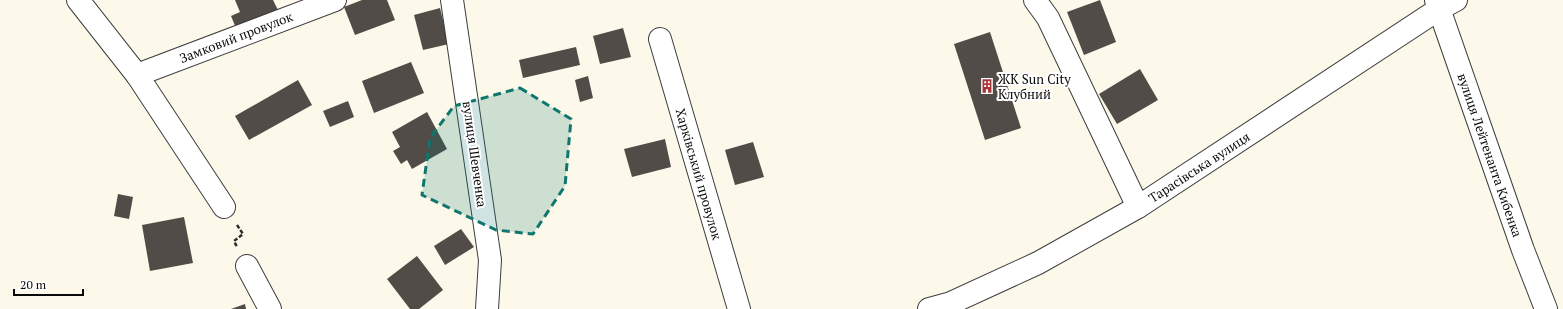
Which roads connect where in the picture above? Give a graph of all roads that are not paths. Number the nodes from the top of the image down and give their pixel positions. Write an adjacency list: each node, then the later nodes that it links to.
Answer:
1 (78, 0): 7 (street)
2 (335, 0): 7 (street, Замковий провулок)
3 (452, 0): 12 (street, вулиця Шевченка)
4 (1035, 0): 9 (street)
5 (1444, 3): 9 (street, Тарасівська вулиця); 15 (street, вулиця Лейтенанта Кибенка)
6 (660, 39): 13 (street, Харківський провулок)
7 (137, 75): 8 (street)
8 (224, 207)
9 (1138, 207): 14 (street, Тарасівська вулиця)
10 (247, 266): 11 (street)
11 (270, 309)
12 (487, 309)
13 (739, 309)
14 (929, 309)
15 (1546, 309)

